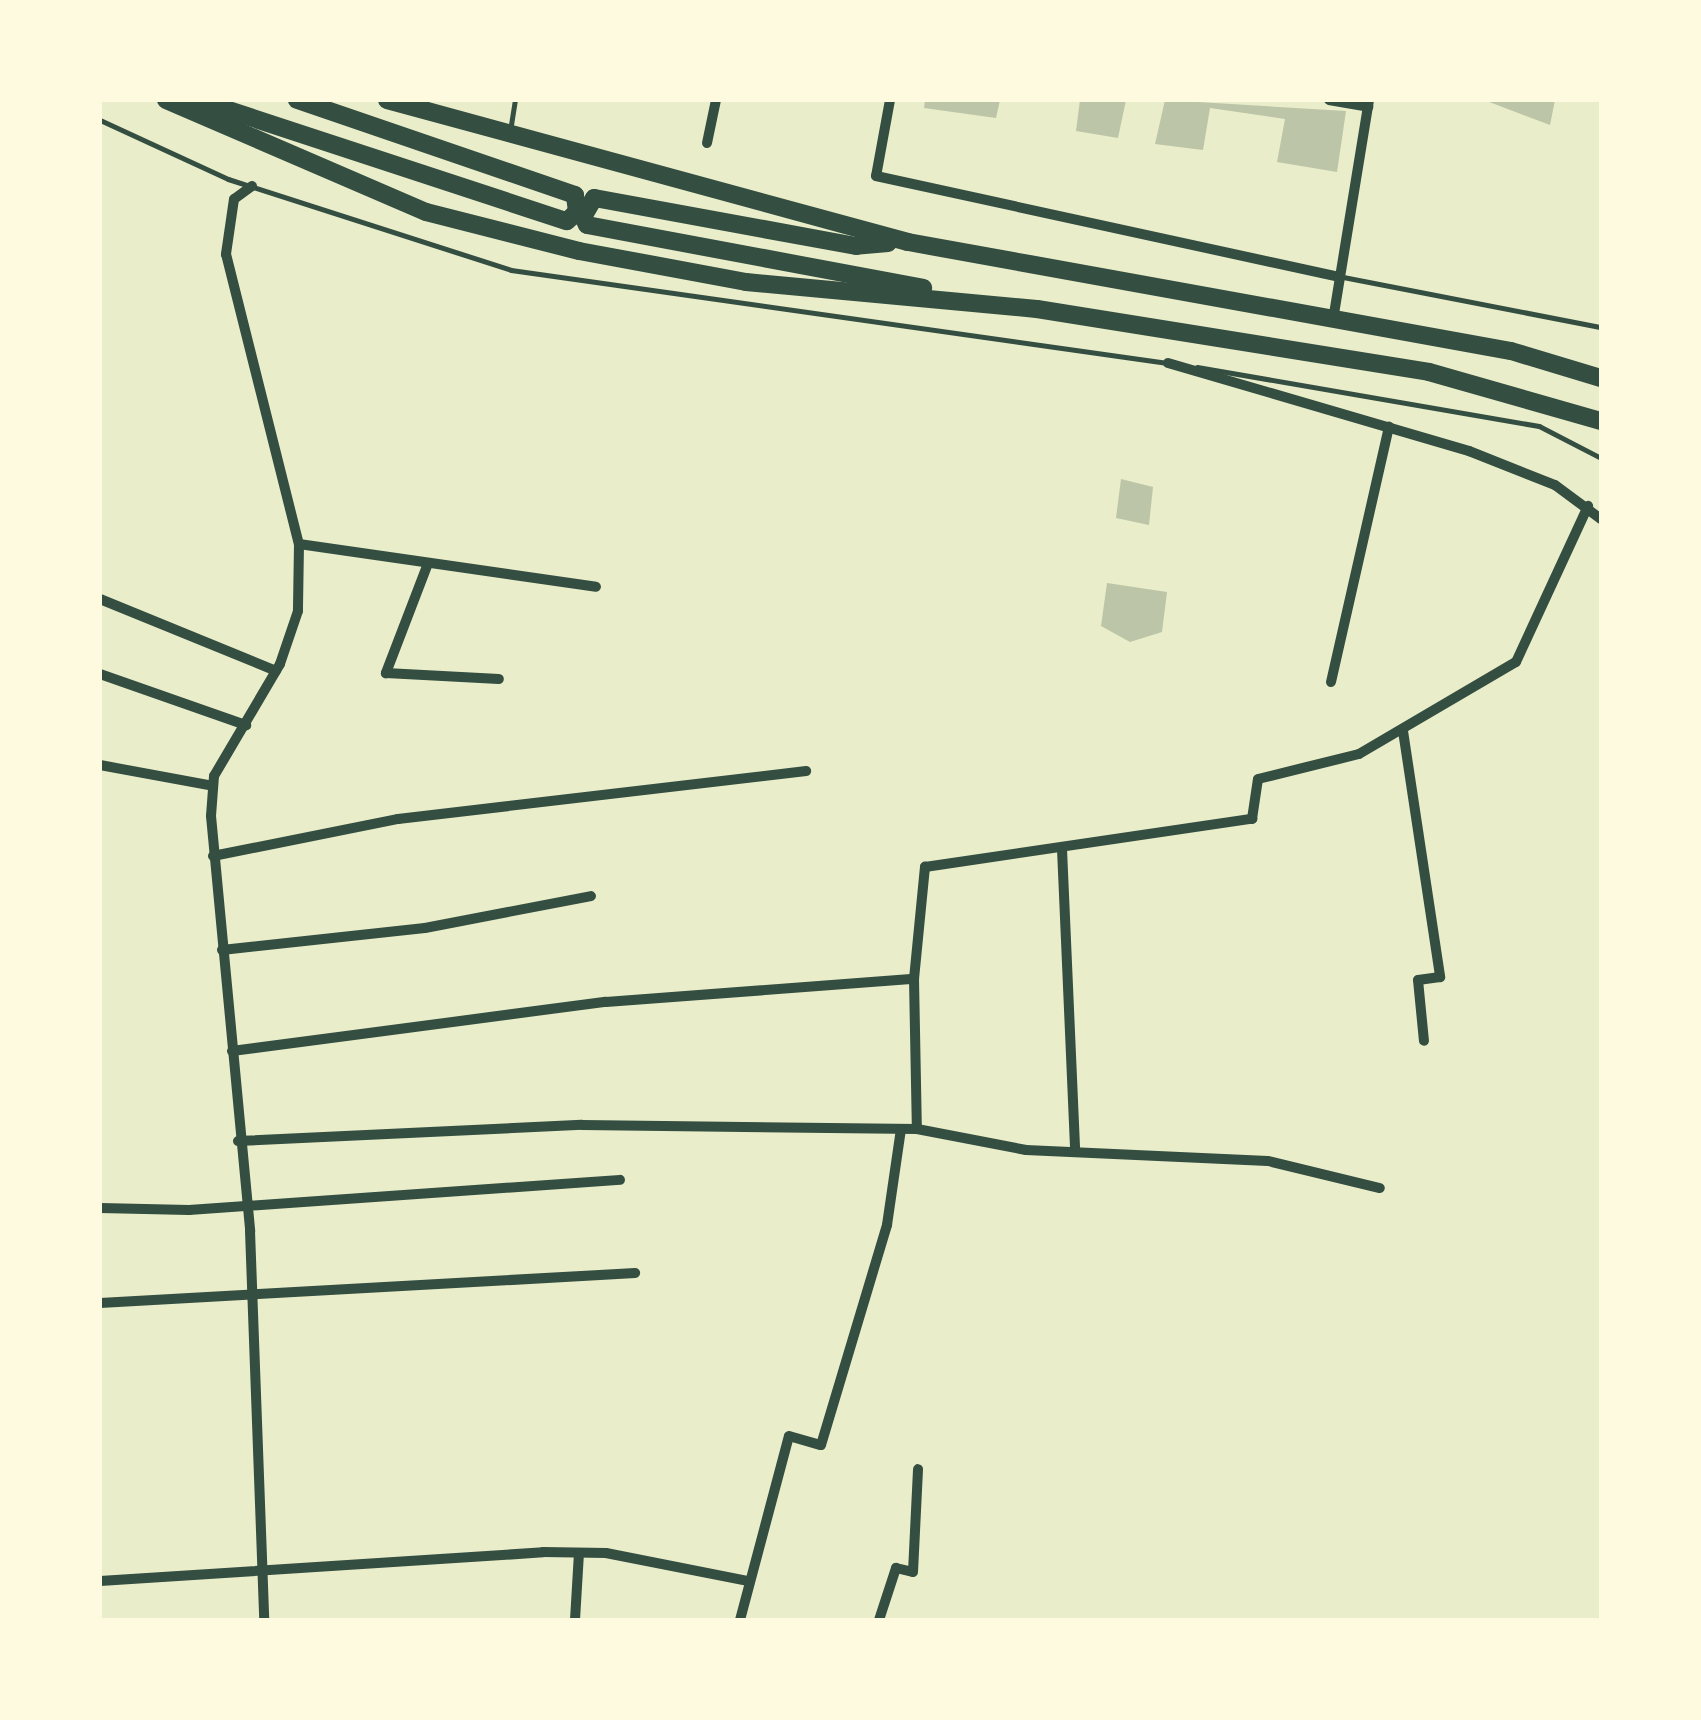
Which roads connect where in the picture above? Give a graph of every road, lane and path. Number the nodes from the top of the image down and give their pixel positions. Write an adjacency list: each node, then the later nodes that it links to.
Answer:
1 (166, 100): 16 (highway)
2 (198, 100): 3 (highway)
3 (297, 100)
4 (387, 100): 11 (highway)
5 (515, 100): 11 (lane)
6 (716, 100): 12 (street)
7 (890, 100): 15 (street)
8 (1329, 100): 9 (street)
9 (1368, 103): 15 (street)
10 (100, 120): 13 (lane)
11 (510, 132): 14 (highway)
12 (706, 143)
13 (252, 186): 19 (lane); 26 (street)
14 (908, 242): 16 (highway); 17 (highway)
15 (1340, 277): 17 (street); 18 (lane)
16 (1037, 309): 21 (highway)
17 (1332, 321): 20 (highway)
18 (1601, 327)
19 (1168, 363): 22 (street); 23 (lane)
20 (1601, 378)
21 (1601, 421)
22 (1388, 426): 24 (street); 33 (street)
23 (1601, 458)
24 (1588, 506): 25 (street); 35 (street)
25 (1601, 520)
26 (299, 544): 27 (street); 30 (street)
27 (427, 566): 28 (street); 32 (street)
28 (596, 586)
29 (100, 599): 30 (street)
30 (276, 671): 34 (street)
31 (100, 674): 34 (street)
32 (499, 679)
33 (1331, 682)
34 (246, 725): 38 (street)
35 (1402, 731): 39 (street); 44 (street)
36 (100, 764): 38 (street)
37 (806, 772): 40 (street)
38 (214, 786): 40 (street)
39 (1062, 850): 43 (street); 49 (street)
40 (213, 856): 42 (street)
41 (591, 896): 42 (street)
42 (222, 950): 45 (street)
43 (914, 979): 45 (street); 46 (street)
44 (1424, 1041)
45 (232, 1051): 48 (street)
46 (917, 1128): 47 (street); 49 (street)
47 (901, 1129): 48 (street); 61 (street)
48 (238, 1141): 52 (street)
49 (1075, 1149): 51 (street)
50 (620, 1180): 52 (street)
51 (1380, 1188)
52 (247, 1207): 53 (street); 55 (street)
53 (100, 1208)
54 (635, 1273): 55 (street)
55 (252, 1298): 56 (street); 59 (street)
56 (100, 1303)
57 (918, 1469): 65 (street)
58 (579, 1553): 59 (street); 61 (street); 63 (street)
59 (262, 1570): 60 (street); 62 (street)
60 (100, 1581)
61 (747, 1581): 64 (street)
62 (264, 1620)
63 (575, 1620)
64 (740, 1620)
65 (879, 1620)

